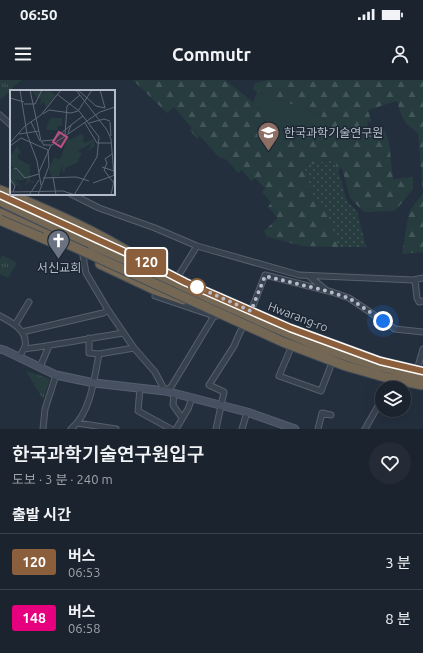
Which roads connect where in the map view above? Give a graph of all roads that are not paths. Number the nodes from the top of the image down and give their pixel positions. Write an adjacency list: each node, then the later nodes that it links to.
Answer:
1 (0, 115): 2 (street)
2 (10, 124)
3 (0, 190): 4 (highway)
4 (10, 194)
5 (0, 195): 14 (main road, Hwarang-ro)
6 (12, 195): 14 (highway)
7 (73, 195): 13 (street)
8 (0, 201): 46 (highway, bridge)
9 (0, 209): 12 (main road, Hwarang-ro)
10 (0, 213): 52 (highway, bridge)
11 (0, 220): 26 (highway, bridge)
12 (81, 245): 19 (main road, Hwarang-ro); 24 (street)
13 (197, 246): 15 (street); 16 (street)
14 (138, 258): 16 (main road, Hwarang-ro)
15 (309, 276): 18 (street); 20 (street)
16 (176, 278): 19 (street); 25 (main road, Hwarang-ro)
17 (423, 278): 18 (street)
18 (415, 280): 22 (street)
19 (158, 282): 26 (main road, Hwarang-ro)
20 (327, 291): 25 (street); 31 (street)
21 (155, 296): 26 (street)
22 (423, 301)
23 (29, 302): 29 (street)
24 (108, 310): 30 (street); 32 (street)
25 (251, 311): 43 (main road, Hwarang-ro)
26 (216, 313): 28 (main road, Hwarang-ro); 54 (street)
27 (0, 316): 29 (street)
28 (246, 322): 34 (main road, Hwarang-ro); 57 (street)
29 (15, 325): 30 (street)
30 (22, 332): 36 (street)
31 (423, 332)
32 (123, 333): 33 (street); 37 (street)
33 (89, 338): 35 (street); 40 (street)
34 (294, 342): 42 (main road, Hwarang-ro); 42 (street, Hwarang-ro)
35 (49, 346): 36 (street); 44 (street)
36 (24, 348): 41 (street)
37 (134, 348): 40 (street); 54 (street)
38 (0, 349): 41 (street)
39 (423, 350): 46 (street)
40 (99, 354): 51 (street)
41 (19, 357): 44 (street)
42 (335, 357): 45 (main road, Hwarang-ro)
43 (380, 361): 45 (street); 46 (main road, Hwarang-ro)
44 (40, 367): 48 (street)
45 (382, 370): 47 (main road, Hwarang-ro)
46 (417, 373): 47 (main road, Hwarang-ro); 49 (main road, Hwarang-ro)
47 (395, 374): 50 (street)
48 (56, 375): 51 (street); 63 (street)
49 (423, 379)
50 (392, 381)
51 (94, 383): 53 (street); 62 (street)
52 (423, 385)
53 (140, 388): 54 (street); 66 (street)
54 (165, 391): 55 (street)
55 (174, 393): 56 (street); 61 (street)
56 (192, 398): 57 (street); 61 (street)
57 (222, 405): 59 (street); 68 (street)
58 (375, 411): 72 (street)
59 (247, 412): 69 (street); 70 (street)
60 (332, 415): 71 (street)
61 (182, 418): 67 (street)
62 (76, 423): 64 (street); 65 (street)
63 (43, 429)
64 (71, 429)
65 (116, 429)
66 (171, 429)
67 (176, 429)
68 (216, 429)
69 (242, 429)
70 (295, 429)
71 (318, 429)
72 (365, 429)

